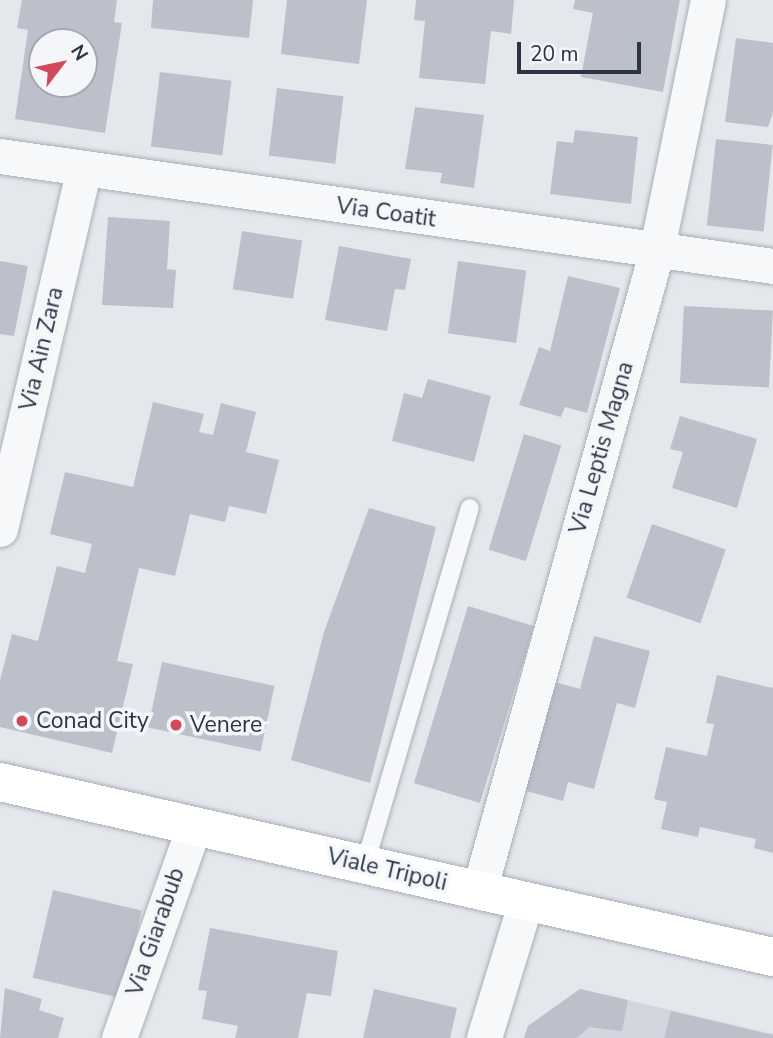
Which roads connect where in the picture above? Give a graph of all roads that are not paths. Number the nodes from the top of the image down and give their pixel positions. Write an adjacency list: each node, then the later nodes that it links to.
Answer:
1 (708, 0): 4 (street, Via Leptis Magna)
2 (0, 156): 3 (street, Via Coatit)
3 (84, 169): 4 (street, Via Coatit); 7 (street, Via Ain Zara)
4 (656, 253): 5 (street, Via Coatit); 11 (street, Via Leptis Magna)
5 (773, 266)
6 (470, 508): 10 (lane)
7 (0, 529)
8 (0, 782): 9 (street, Viale Tripoli)
9 (194, 826): 10 (street, Viale Tripoli); 14 (street, Via Giarabub)
10 (365, 864): 11 (street, Viale Tripoli)
11 (479, 891): 12 (street, Viale Tripoli)
12 (526, 901): 13 (street, Viale Tripoli); 15 (street)
13 (773, 957)
14 (119, 1038)
15 (484, 1038)

